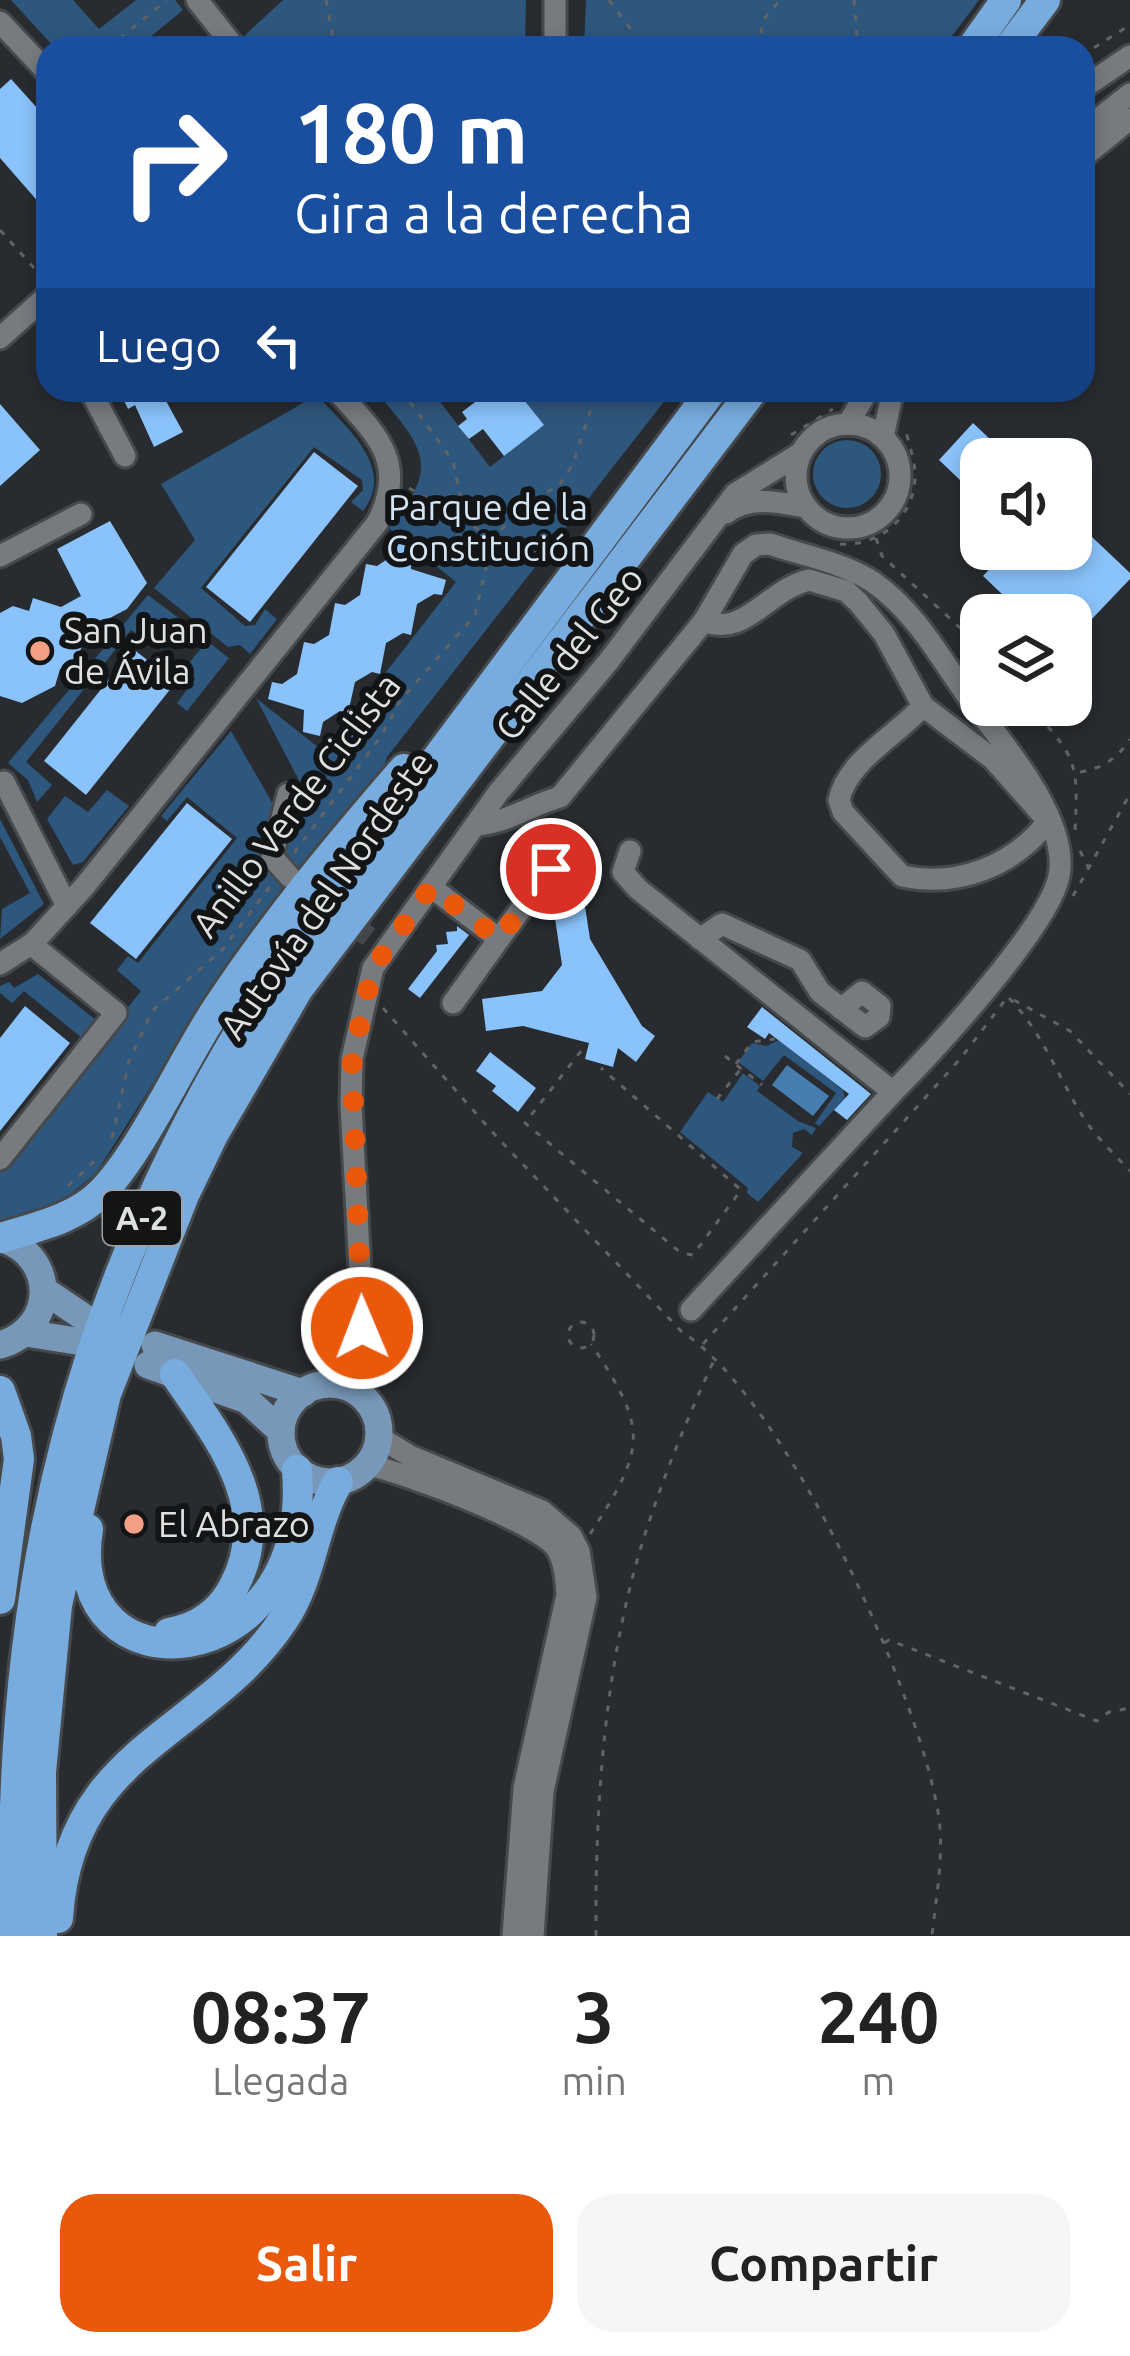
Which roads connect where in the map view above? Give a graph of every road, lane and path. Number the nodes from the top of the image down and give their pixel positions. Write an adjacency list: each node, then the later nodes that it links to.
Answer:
1 (167, 0): 12 (path)
2 (197, 0): 13 (street)
3 (326, 0): 14 (path)
4 (556, 0): 15 (street)
5 (609, 0): 16 (path)
6 (780, 0): 17 (path)
7 (1006, 0): 19 (highway)
8 (1045, 0): 20 (highway)
9 (852, 2): 18 (path)
10 (1130, 25): 21 (path)
11 (2, 27): 23 (street)
12 (123, 36)
13 (226, 36)
14 (333, 36)
15 (555, 36)
16 (636, 36)
17 (761, 36)
18 (856, 36)
19 (980, 36)
20 (1018, 36)
21 (1095, 47)
22 (1130, 56): 24 (street)
23 (36, 61)
24 (1095, 80)
25 (1130, 94): 27 (street)
26 (1130, 119): 28 (street)
27 (1095, 122)
28 (1095, 147)
29 (0, 230): 30 (path)
30 (36, 281)
31 (36, 307): 32 (street)
32 (0, 338)
33 (96, 402): 45 (street)
34 (346, 402): 46 (street)
35 (410, 402): 49 (path)
36 (589, 402): 51 (path)
37 (703, 402): 55 (highway, Autovía del Nordeste / A-2)
38 (744, 402): 82 (highway, Autovía del Nordeste / A-2)
39 (856, 402): 42 (street)
40 (890, 402): 43 (street)
41 (905, 413): 52 (path)
42 (844, 415): 43 (street); 44 (street); 44 (path)
43 (883, 437): 47 (street)
44 (794, 446): 47 (street); 50 (street, Calle del Geo)
45 (125, 456)
46 (392, 478): 49 (path); 74 (street)
47 (806, 507): 50 (street)
48 (81, 514): 54 (street)
49 (465, 520): 51 (path)
50 (713, 523): 66 (street, Calle del Geo)
51 (493, 538): 72 (path, Anillo Verde Ciclista)
52 (875, 538): 53 (path); 57 (path)
53 (836, 544)
54 (0, 556)
55 (547, 607): 100 (highway); 124 (highway, Autovía del Nordeste / A-2)
56 (704, 621): 58 (street); 65 (street); 66 (street)
57 (960, 627)
58 (923, 706): 65 (street); 65 (street)
59 (1048, 726): 61 (path)
60 (1130, 739): 61 (path)
61 (1078, 772): 67 (path)
62 (4, 784): 74 (street)
63 (288, 794): 72 (street)
64 (1130, 794): 71 (path)
65 (1048, 821): 92 (street)
66 (478, 825): 73 (street, Calle del Geo)
67 (1075, 831)
68 (1080, 850): 71 (path)
69 (630, 851): 77 (street)
70 (551, 869): 76 (street)
71 (1090, 870): 75 (path)
72 (285, 873): 95 (path, Anillo Verde Ciclista)
73 (431, 887): 76 (street); 81 (street, Calle del Geo)
74 (67, 906): 78 (street)
75 (1066, 906)
76 (499, 939): 84 (street)
77 (700, 939): 85 (street); 92 (street)
78 (31, 944): 79 (street); 97 (street)
79 (0, 964)
80 (1019, 979): 83 (path)
81 (365, 988): 103 (street, Calle del Geo); 106 (path)
82 (298, 989): 119 (highway); 125 (highway, Autovía del Nordeste / A-2)
83 (1007, 997): 93 (path); 98 (path); 106 (path)
84 (453, 1004)
85 (841, 1009)
86 (775, 1040): 89 (path)
87 (581, 1051): 90 (path)
88 (725, 1056): 89 (path)
89 (738, 1066): 91 (path); 94 (path)
90 (601, 1068)
91 (762, 1085)
92 (892, 1092): 102 (street)
93 (1130, 1094)
94 (717, 1099)
95 (112, 1138)
96 (100, 1156): 99 (path)
97 (0, 1159)
98 (1130, 1172)
99 (58, 1195)
100 (1, 1238): 101 (main road)
101 (45, 1291): 104 (main road); 104 (main road)
102 (691, 1310)
103 (362, 1328): 109 (street); 111 (street, Calle del Geo)
104 (13, 1339)
105 (591, 1344): 105 (path); 117 (path)
106 (703, 1345): 107 (path)
107 (714, 1358): 120 (path); 129 (path)
108 (160, 1361): 109 (main road); 112 (main road); 119 (highway)
109 (315, 1389): 111 (main road); 112 (main road)
110 (0, 1390): 118 (highway)
111 (366, 1400): 113 (main road)
112 (281, 1431): 115 (main road)
113 (379, 1437): 114 (main road); 117 (street)
114 (368, 1465): 116 (main road); 127 (street)
115 (297, 1470): 116 (main road); 119 (highway)
116 (338, 1482): 126 (highway)
117 (580, 1551): 128 (street)
118 (0, 1599)
119 (130, 1631)
120 (884, 1643): 121 (path); 130 (path)
121 (1130, 1708)
122 (0, 1918): 123 (highway)
123 (1, 1936)
124 (15, 1936)
125 (43, 1936)
126 (58, 1936)
127 (513, 1936)
128 (532, 1936)
129 (596, 1936)
130 (932, 1936)

